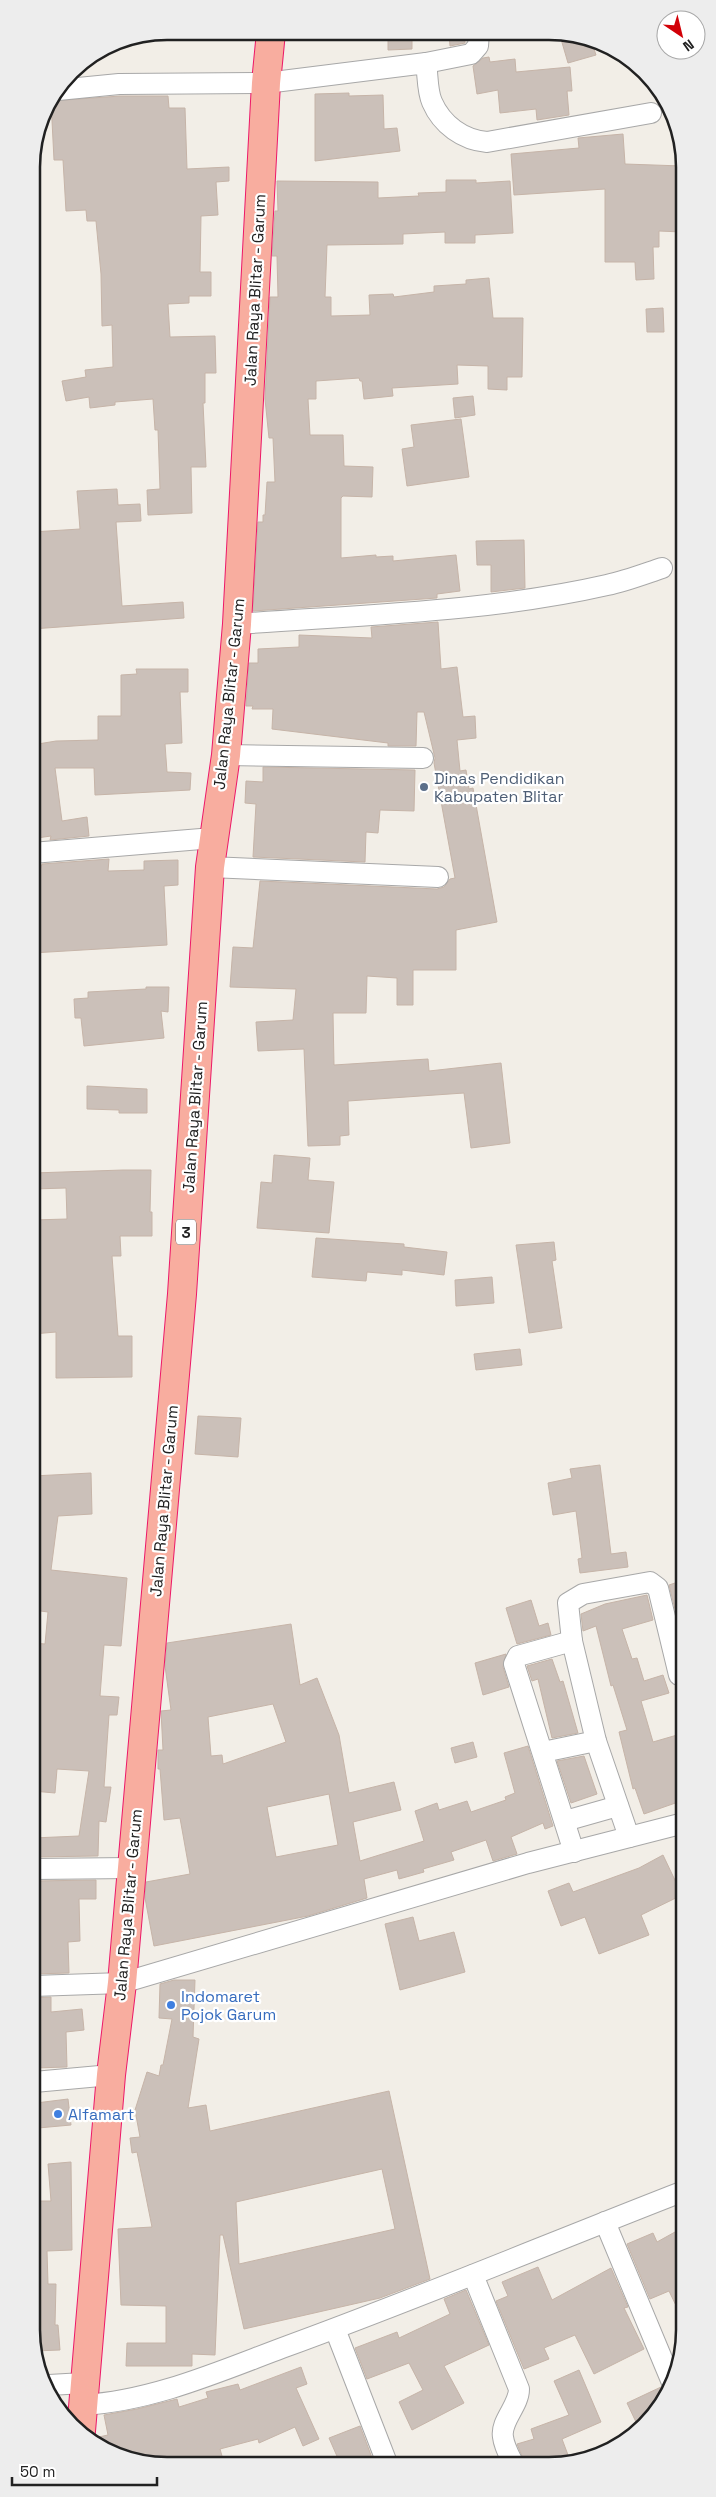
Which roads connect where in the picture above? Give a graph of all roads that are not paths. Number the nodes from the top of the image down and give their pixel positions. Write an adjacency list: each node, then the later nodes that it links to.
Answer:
1 (270, 40): 4 (highway, Jalan Raya Blitar - Garum / 3)
2 (478, 40): 3 (street)
3 (426, 63): 4 (street); 6 (street)
4 (266, 83): 5 (street); 8 (highway, Jalan Raya Blitar - Garum / 3)
5 (67, 89)
6 (651, 113)
7 (662, 568): 8 (street)
8 (237, 624): 9 (highway, Jalan Raya Blitar - Garum / 3)
9 (226, 755): 10 (street); 11 (highway, Jalan Raya Blitar - Garum / 3)
10 (423, 758)
11 (212, 838): 12 (street); 13 (highway, Jalan Raya Blitar - Garum / 3)
12 (40, 852)
13 (210, 867): 14 (street); 24 (highway, Jalan Raya Blitar - Garum / 3)
14 (438, 877)
15 (572, 1641): 16 (street); 17 (street); 18 (street)
16 (676, 1666)
17 (596, 1741): 18 (street); 19 (street)
18 (544, 1752): 20 (street)
19 (618, 1806): 20 (street); 22 (street)
20 (565, 1821): 23 (street)
21 (676, 1825): 22 (street)
22 (629, 1837): 23 (street)
23 (574, 1852): 26 (street)
24 (132, 1868): 25 (street); 26 (highway, Jalan Raya Blitar - Garum / 3)
25 (40, 1869)
26 (122, 1983): 27 (street); 28 (highway, Jalan Raya Blitar - Garum / 3)
27 (40, 1986)
28 (110, 2075): 29 (street); 36 (highway, Jalan Raya Blitar - Garum / 3)
29 (40, 2081)
30 (676, 2194): 31 (street)
31 (605, 2222): 32 (street); 34 (street)
32 (472, 2275): 33 (street); 38 (street)
33 (335, 2329): 36 (street); 37 (street)
34 (668, 2373)
35 (54, 2388): 36 (street)
36 (83, 2406)
37 (385, 2457)
38 (510, 2457)

